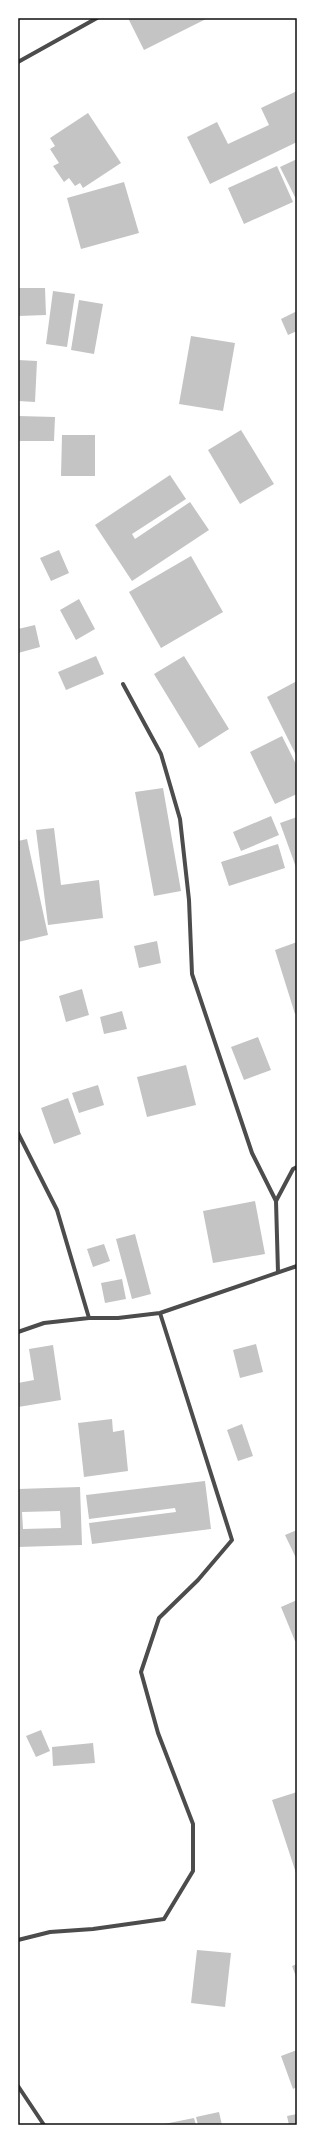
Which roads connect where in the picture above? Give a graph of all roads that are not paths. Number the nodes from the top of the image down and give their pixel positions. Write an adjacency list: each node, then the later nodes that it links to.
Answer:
1 (97, 18): 2 (street)
2 (18, 62)
3 (123, 684): 6 (street)
4 (18, 1133): 10 (street)
5 (297, 1168): 6 (street)
6 (276, 1201): 8 (street)
7 (297, 1266): 8 (street)
8 (278, 1272): 9 (street)
9 (160, 1313): 10 (street); 12 (street)
10 (89, 1318): 11 (street)
11 (18, 1332)
12 (18, 1940)
13 (18, 2086): 14 (street)
14 (44, 2125)

